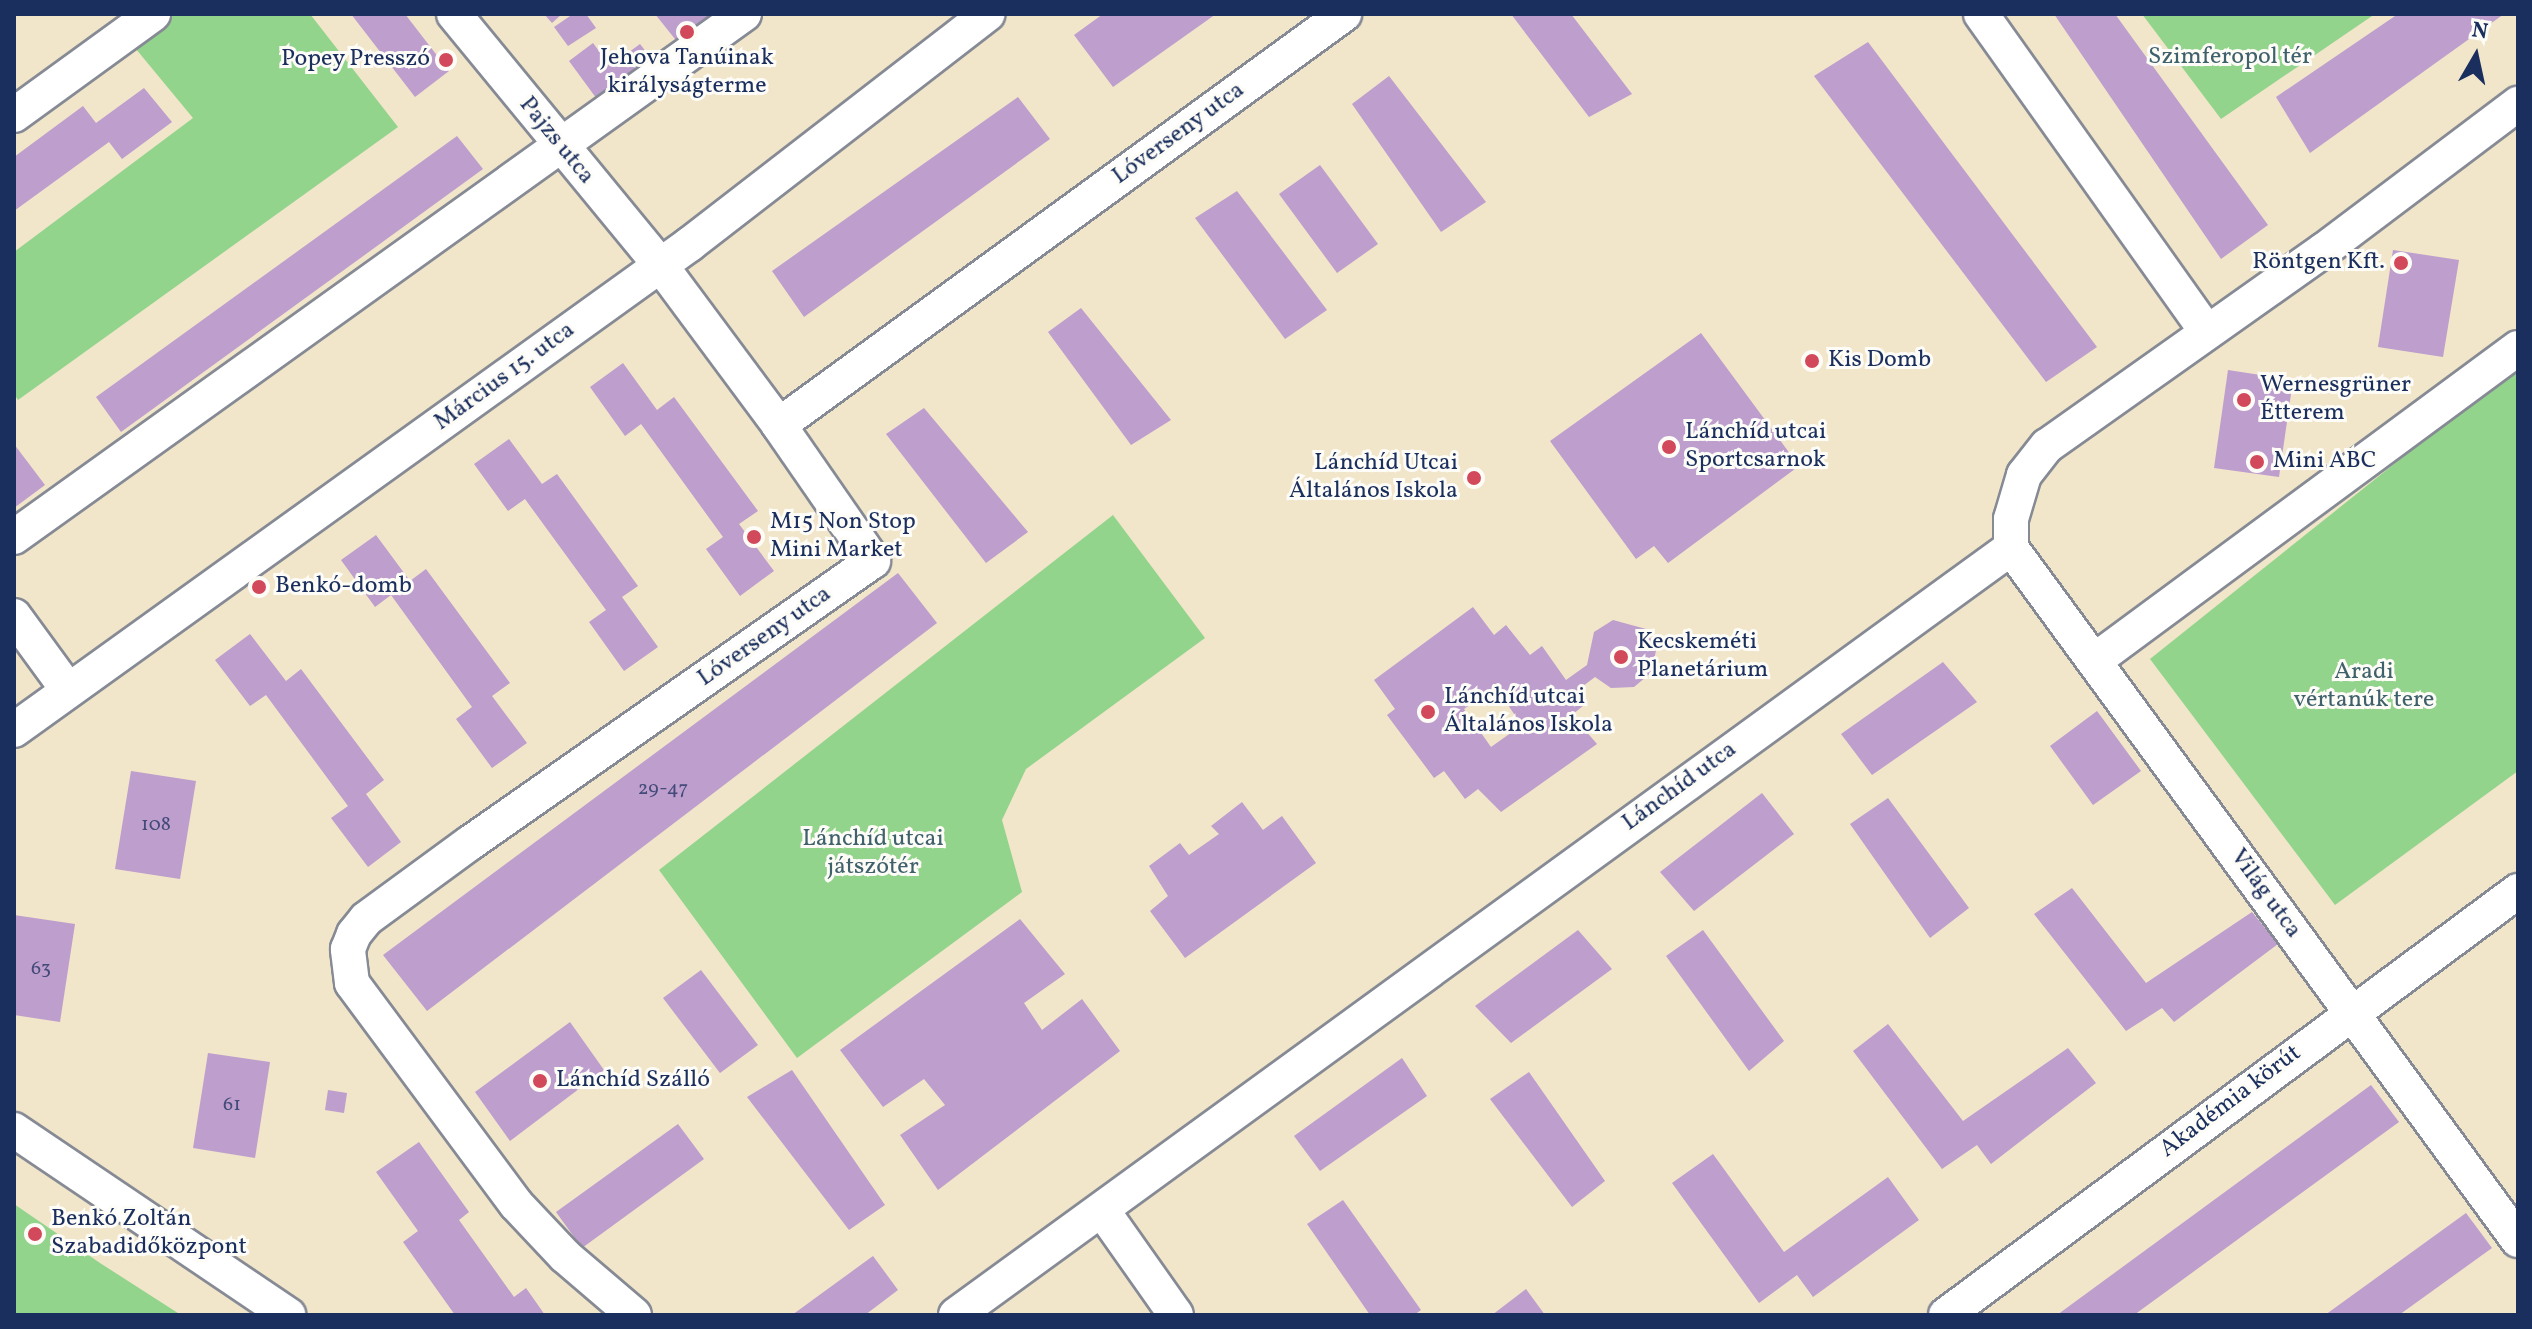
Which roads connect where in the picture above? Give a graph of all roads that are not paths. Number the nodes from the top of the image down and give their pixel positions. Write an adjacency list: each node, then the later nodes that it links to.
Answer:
1 (153, 14): 8 (street)
2 (454, 14): 9 (street, Pajzs utca)
3 (744, 14): 9 (street)
4 (988, 14): 10 (street, Március 15. utca)
5 (1344, 14): 13 (street, Lóverseny utca)
6 (1981, 14): 11 (street)
7 (2518, 104): 11 (street)
8 (14, 115)
9 (559, 147): 10 (street, Pajzs utca); 14 (street)
10 (661, 266): 13 (street, Pajzs utca); 18 (street, Március 15. utca)
11 (2207, 332): 15 (street)
12 (2518, 348): 17 (street)
13 (779, 425): 26 (street, Lóverseny utca)
14 (14, 537)
15 (2011, 548): 17 (street, Világ utca); 23 (street, Lánchíd utca)
16 (14, 616): 18 (street)
17 (2094, 661): 21 (street, Világ utca)
18 (68, 690): 19 (street, Március 15. utca)
19 (14, 730)
20 (2518, 891): 21 (street, Akadémia körút)
21 (2351, 1012): 24 (street, Világ utca); 29 (street, Akadémia körút)
22 (14, 1130): 25 (street)
23 (1102, 1210): 27 (street, Lánchíd utca); 28 (street)
24 (2518, 1240)
25 (288, 1315)
26 (634, 1315)
27 (956, 1315)
28 (1176, 1315)
29 (1946, 1315)

